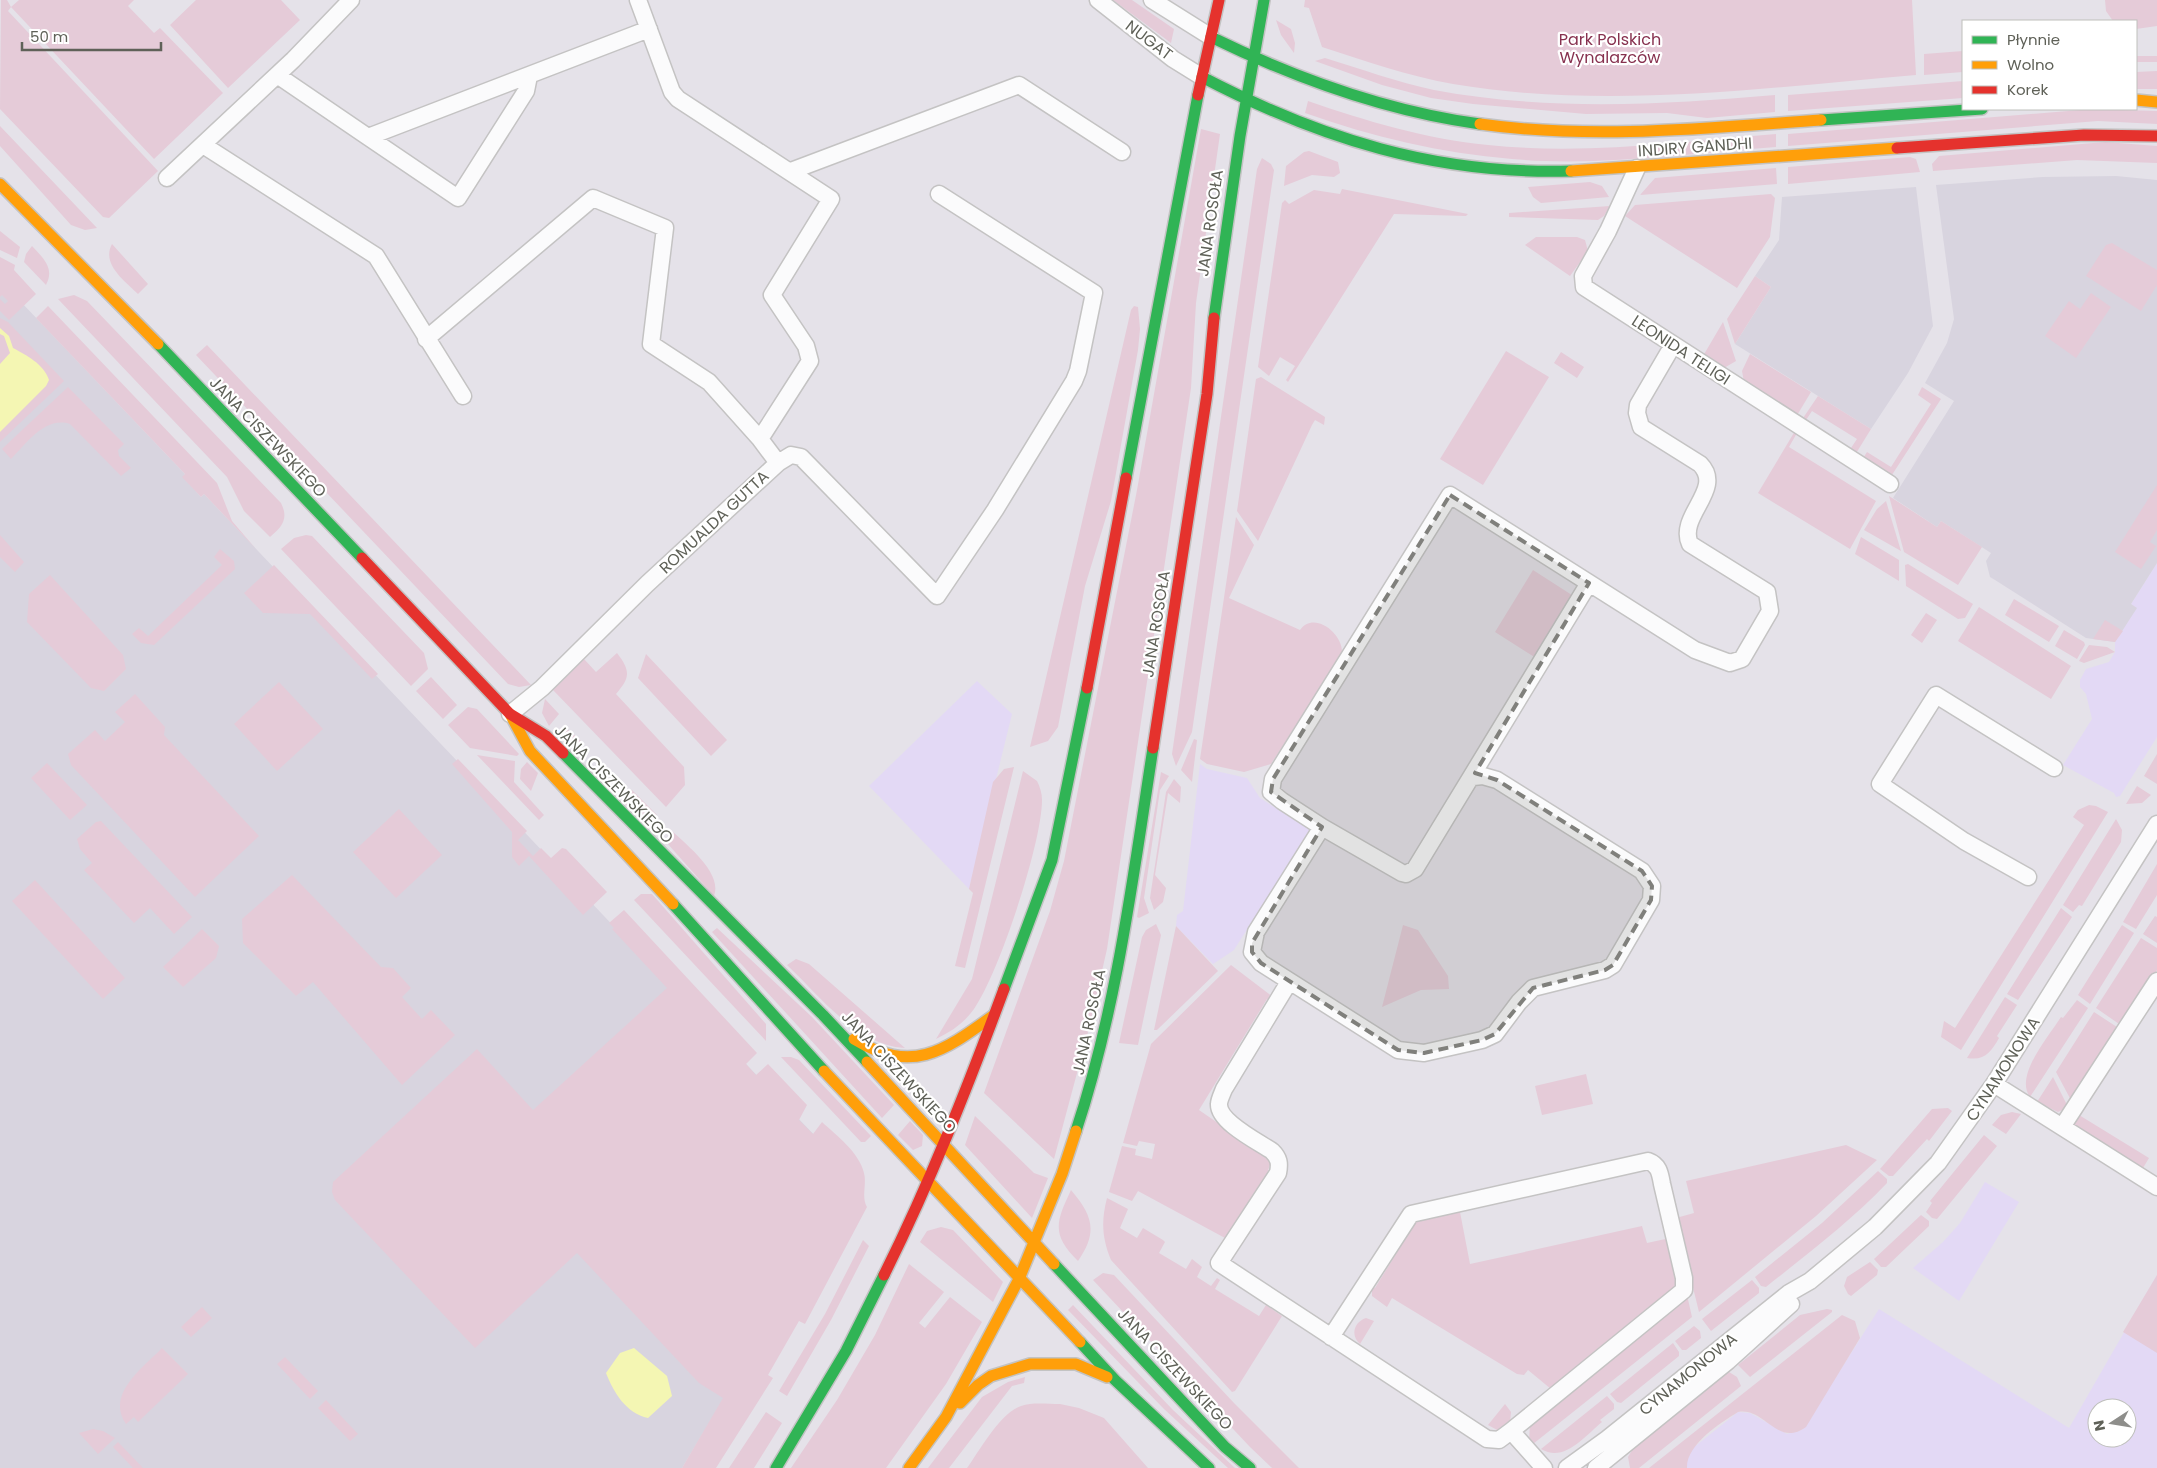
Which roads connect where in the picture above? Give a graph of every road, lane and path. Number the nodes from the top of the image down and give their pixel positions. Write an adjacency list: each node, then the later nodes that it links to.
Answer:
1 (351, 0): 10 (street)
2 (638, 0): 7 (street)
3 (1098, 0): 12 (street, NUGAT)
4 (1152, 0): 8 (street)
5 (1219, 0): 8 (street)
6 (1264, 0): 9 (street, JANA ROSOŁA)
7 (650, 29): 11 (street); 22 (street)
8 (1211, 37): 9 (street, INDIRY GANDHI); 12 (street)
9 (1252, 58): 13 (street, JANA ROSOŁA); 16 (street, INDIRY GANDHI)
10 (277, 75): 18 (street); 19 (street)
11 (529, 76): 18 (street); 18 (street)
12 (1202, 77): 13 (street, INDIRY GANDHI); 42 (street)
13 (1246, 100): 21 (street, INDIRY GANDHI); 48 (street, JANA ROSOŁA)
14 (2137, 100): 15 (street)
15 (2157, 102)
16 (1968, 110)
17 (2157, 136): 21 (street, INDIRY GANDHI)
18 (368, 137)
19 (203, 145): 23 (street); 26 (street)
20 (1122, 152): 22 (street)
21 (1637, 168): 27 (street, LEONIDA TELIGI)
22 (791, 171): 29 (street)
23 (167, 178)
24 (0, 184): 33 (street, JANA CISZEWSKIEGO)
25 (939, 194): 30 (street)
26 (426, 339): 28 (street); 29 (street, ROMUALDA GUTTA)
27 (1673, 345): 31 (street, LEONIDA TELIGI); 32 (street)
28 (463, 396)
29 (760, 440): 30 (street, ROMUALDA GUTTA)
30 (778, 463): 33 (street, ROMUALDA GUTTA)
31 (1890, 484)
32 (1589, 583): 35 (street); 36 (street)
33 (510, 714): 41 (street, JANA CISZEWSKIEGO); 46 (street, JANA CISZEWSKIEGO)
34 (2054, 768): 38 (street)
35 (1473, 777): 36 (street); 40 (street)
36 (1322, 827): 40 (street)
37 (2156, 830): 43 (street, CYNAMONOWA)
38 (2028, 877)
39 (2157, 980): 44 (street)
40 (1289, 982): 51 (street)
41 (823, 1015): 42 (street); 45 (street, JANA CISZEWSKIEGO)
42 (994, 1015): 45 (street)
43 (1994, 1084): 44 (street); 50 (street, CYNAMONOWA)
44 (2062, 1127): 47 (street)
45 (944, 1143): 46 (street); 48 (street, JANA CISZEWSKIEGO)
46 (927, 1181): 49 (street, JANA CISZEWSKIEGO); 55 (street)
47 (2157, 1187)
48 (1035, 1242): 49 (street, JANA ROSOŁA); 58 (street, JANA CISZEWSKIEGO)
49 (1019, 1279): 52 (street, JANA CISZEWSKIEGO); 53 (street, JANA ROSOŁA)
50 (1810, 1281): 60 (street, CYNAMONOWA); 61 (street, CYNAMONOWA)
51 (1331, 1337): 54 (street); 54 (street)
52 (1115, 1380): 53 (street); 57 (street, JANA CISZEWSKIEGO)
53 (946, 1418): 56 (street)
54 (1511, 1431): 59 (street)
55 (776, 1468)
56 (909, 1468)
57 (1209, 1468)
58 (1250, 1468)
59 (1544, 1468)
60 (1567, 1468)
61 (1596, 1468)

